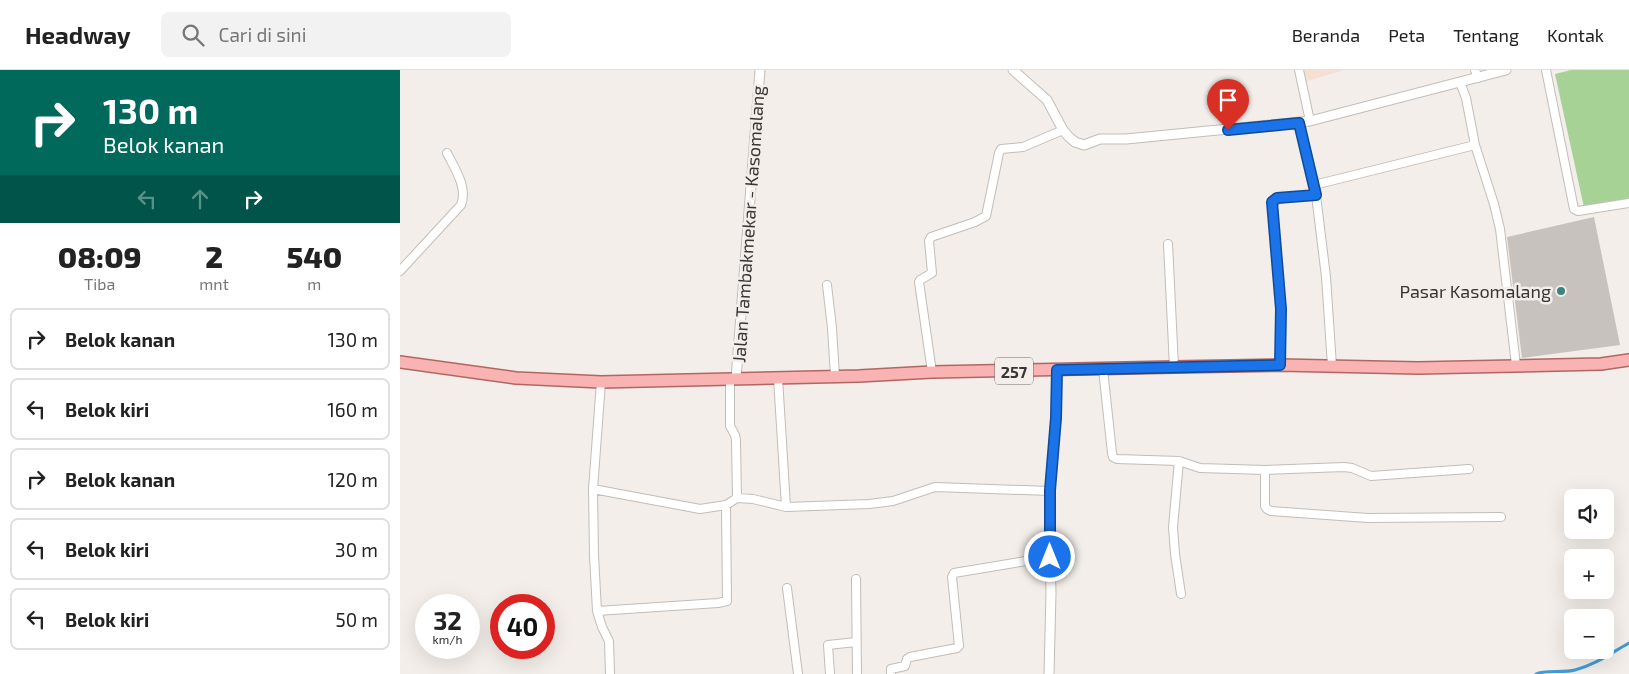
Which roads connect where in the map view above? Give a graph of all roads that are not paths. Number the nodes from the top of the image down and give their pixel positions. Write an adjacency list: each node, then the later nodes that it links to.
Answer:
1 (760, 70): 30 (street, Jalan Tambakmekar - Kasomalang)
2 (1012, 70): 10 (street)
3 (1299, 70): 8 (street)
4 (1506, 70): 6 (street)
5 (1546, 70): 15 (street)
6 (1476, 74): 7 (street)
7 (1460, 82): 8 (street); 11 (street)
8 (1310, 121): 9 (street)
9 (1299, 123): 10 (street); 13 (street)
10 (1063, 130): 27 (street)
11 (1475, 145): 13 (street); 22 (street)
12 (447, 153): 17 (street)
13 (1314, 185): 14 (street)
14 (1316, 195): 21 (street); 23 (street)
15 (1629, 203)
16 (1168, 244): 24 (street)
17 (400, 271)
18 (827, 285): 28 (street)
19 (1629, 360): 22 (main road, 257)
20 (400, 362): 31 (main road, 257)
21 (1280, 365): 23 (main road, 257); 24 (main road, 257)
22 (1516, 365): 23 (main road, 257)
23 (1332, 366)
24 (1174, 367): 25 (main road, 257)
25 (1103, 369): 26 (main road, 257); 32 (street)
26 (1057, 370): 27 (main road, 257); 36 (street)
27 (932, 372): 28 (main road, 257)
28 (836, 376): 29 (main road, 257)
29 (778, 378): 30 (main road, 257); 39 (street)
30 (733, 379): 31 (main road, 257); 37 (street)
31 (600, 382): 35 (street)
32 (1179, 461): 34 (street); 44 (street)
33 (1469, 469): 34 (street)
34 (1265, 470): 40 (street)
35 (593, 489): 38 (street); 45 (street)
36 (1050, 490): 39 (street); 41 (street)
37 (737, 498): 38 (street); 39 (street)
38 (726, 506): 45 (street)
39 (786, 507)
40 (1501, 517)
41 (1050, 557): 51 (street); 52 (street)
42 (856, 579): 46 (street)
43 (787, 588): 48 (street)
44 (1181, 594)
45 (597, 611): 47 (street)
46 (856, 642): 49 (street); 50 (street)
47 (610, 674)
48 (798, 674)
49 (830, 674)
50 (857, 674)
51 (891, 674)
52 (1049, 674)

